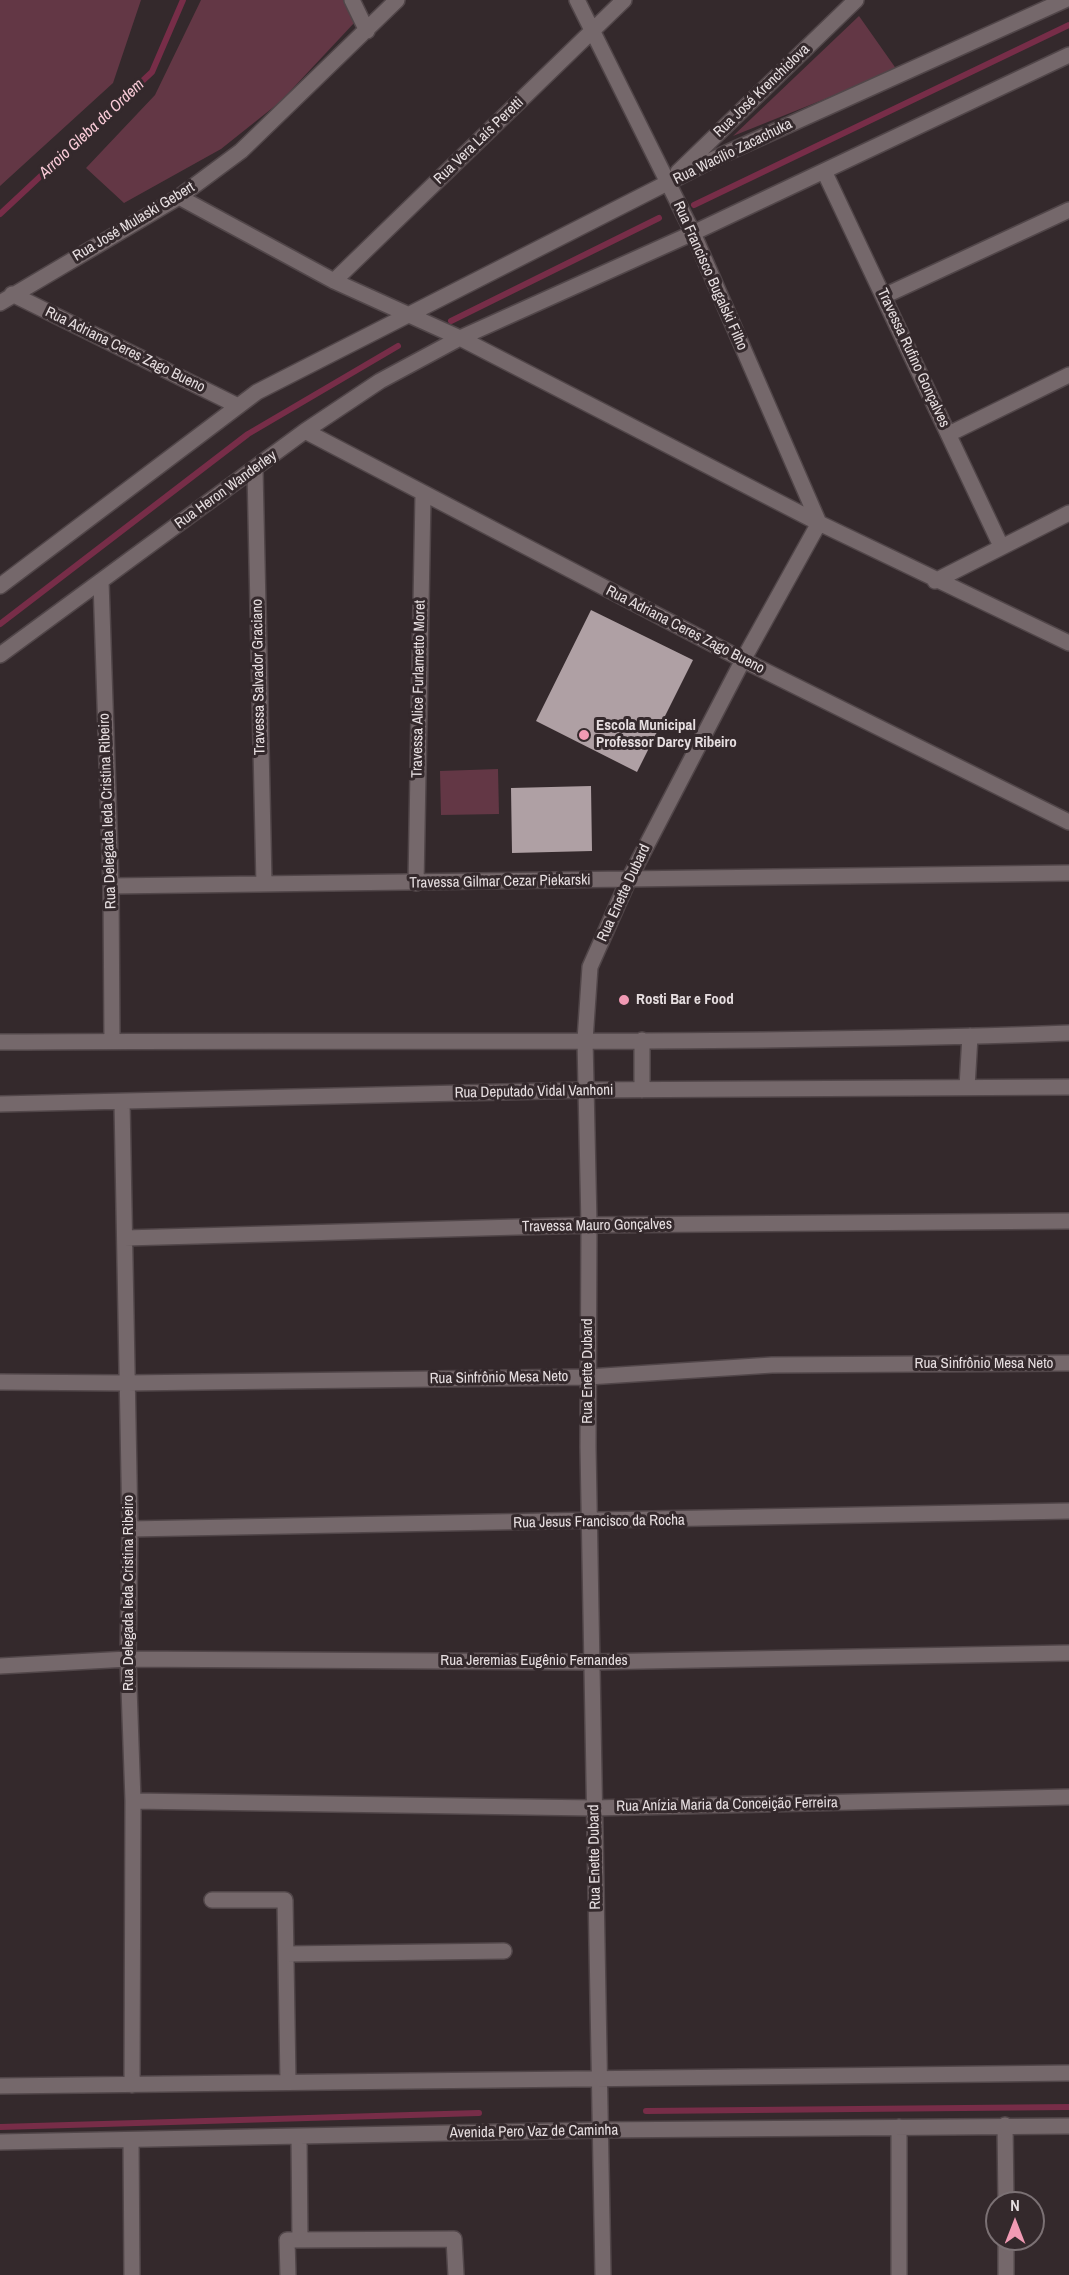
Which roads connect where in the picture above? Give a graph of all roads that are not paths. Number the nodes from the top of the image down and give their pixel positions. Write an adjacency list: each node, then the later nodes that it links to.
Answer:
1 (352, 0): 7 (street)
2 (398, 0): 7 (street, Rua José Mulaski Gebert)
3 (577, 0): 8 (street, Rua Francisco Bugalski Filho)
4 (624, 0): 8 (street, Rua Vera Laís Peretti)
5 (856, 0): 11 (street, Rua José Krenchiclova)
6 (1065, 0): 11 (street, Rua Wacílio Zacachuka)
7 (367, 31): 12 (street, Rua José Mulaski Gebert)
8 (592, 32): 11 (street, Rua Francisco Bugalski Filho); 15 (street, Rua Vera Laís Peretti)
9 (1069, 55): 10 (street)
10 (824, 171): 14 (street); 16 (street, Travessa Rufino Gonçalves)
11 (668, 183): 14 (street, Rua Francisco Bugalski Filho); 18 (street, Rua Wacílio Zacachuka)
12 (179, 197): 15 (street); 17 (street, Rua José Mulaski Gebert)
13 (1069, 210): 16 (street)
14 (693, 233): 19 (street); 27 (street, Rua Francisco Bugalski Filho)
15 (334, 281): 18 (street)
16 (884, 296): 23 (street, Travessa Rufino Gonçalves)
17 (6, 299): 21 (street, Rua Adriana Ceres Zago Bueno)
18 (407, 315): 19 (street); 21 (street)
19 (460, 338): 22 (street, Rua Heron Wanderley); 27 (street)
20 (1069, 375): 23 (street)
21 (238, 406): 31 (street)
22 (305, 432): 24 (street, Rua Heron Wanderley); 25 (street, Rua Adriana Ceres Zago Bueno)
23 (949, 434): 28 (street, Travessa Rufino Gonçalves)
24 (255, 470): 29 (street, Rua Heron Wanderley); 39 (street, Travessa Salvador Graciano)
25 (423, 495): 34 (street, Rua Adriana Ceres Zago Bueno); 38 (street, Travessa Alice Furlametto Moret)
26 (1069, 513): 28 (street)
27 (819, 523): 30 (street); 34 (street, Rua Enette Dubard)
28 (1001, 546): 30 (street)
29 (101, 581): 33 (street, Rua Heron Wanderley); 40 (street, Rua Delegada Ieda Cristina Ribeiro)
30 (935, 581): 32 (street)
31 (0, 586)
32 (1069, 643)
33 (0, 654)
34 (743, 660): 35 (street, Rua Adriana Ceres Zago Bueno); 37 (street, Rua Enette Dubard)
35 (1069, 822)
36 (1069, 873): 37 (street, Travessa Gilmar Cezar Piekarski)
37 (628, 881): 38 (street, Travessa Gilmar Cezar Piekarski); 43 (street, Rua Enette Dubard)
38 (416, 883): 39 (street, Travessa Gilmar Cezar Piekarski)
39 (264, 884): 40 (street, Travessa Gilmar Cezar Piekarski)
40 (111, 886): 45 (street, Rua Delegada Ieda Cristina Ribeiro)
41 (1069, 1033): 42 (street)
42 (970, 1036): 44 (street); 48 (street)
43 (585, 1040): 44 (street); 45 (street); 49 (street, Rua Enette Dubard)
44 (642, 1040): 50 (street)
45 (112, 1041): 46 (street)
46 (0, 1042)
47 (1069, 1087): 48 (street, Rua Deputado Vidal Vanhoni)
48 (967, 1088): 50 (street, Rua Deputado Vidal Vanhoni)
49 (586, 1090): 50 (street, Rua Deputado Vidal Vanhoni); 51 (street, Rua Deputado Vidal Vanhoni); 54 (street, Rua Enette Dubard)
50 (642, 1090)
51 (122, 1102): 52 (street, Rua Deputado Vidal Vanhoni); 55 (street, Rua Delegada Ieda Cristina Ribeiro)
52 (0, 1104)
53 (1069, 1221): 54 (street, Travessa Mauro Gonçalves)
54 (589, 1225): 55 (street, Travessa Mauro Gonçalves); 57 (street, Rua Enette Dubard)
55 (125, 1238): 59 (street, Rua Delegada Ieda Cristina Ribeiro)
56 (1069, 1363): 57 (street, Rua Sinfrônio Mesa Neto)
57 (588, 1377): 59 (street, Rua Sinfrônio Mesa Neto); 61 (street, Rua Enette Dubard)
58 (0, 1382): 59 (street, Rua Sinfrônio Mesa Neto)
59 (127, 1383): 62 (street, Rua Delegada Ieda Cristina Ribeiro)
60 (1069, 1511): 61 (street, Rua Jesus Francisco da Rocha)
61 (589, 1522): 62 (street, Rua Jesus Francisco da Rocha); 65 (street, Rua Enette Dubard)
62 (130, 1529): 64 (street, Rua Delegada Ieda Cristina Ribeiro)
63 (1069, 1653): 65 (street, Rua Jeremias Eugênio Fernandes)
64 (128, 1659): 65 (street, Rua Jeremias Eugênio Fernandes); 66 (street, Rua Jeremias Eugênio Fernandes); 68 (street, Rua Delegada Ieda Cristina Ribeiro)
65 (591, 1662): 69 (street, Rua Enette Dubard)
66 (0, 1666)
67 (1069, 1797): 69 (street, Rua Anízia Maria da Conceição Ferreira)
68 (133, 1801): 69 (street, Rua Anízia Maria da Conceição Ferreira); 76 (street, Rua Delegada Ieda Cristina Ribeiro)
69 (593, 1808): 74 (street, Rua Enette Dubard)
70 (212, 1900): 72 (street)
71 (504, 1951): 72 (street)
72 (286, 1954): 75 (street)
73 (1069, 2073): 74 (street)
74 (600, 2077): 75 (street); 81 (street, Rua Enette Dubard)
75 (288, 2082): 76 (street)
76 (132, 2085): 77 (street)
77 (0, 2086)
78 (1005, 2125): 79 (street, Avenida Pero Vaz de Caminha); 80 (street, Avenida Pero Vaz de Caminha); 85 (street)
79 (1069, 2126)
80 (899, 2127): 81 (street, Avenida Pero Vaz de Caminha); 92 (street)
81 (600, 2130): 82 (street, Avenida Pero Vaz de Caminha); 91 (street, Rua Enette Dubard)
82 (299, 2137): 83 (street, Avenida Pero Vaz de Caminha); 86 (street)
83 (131, 2140): 84 (street, Avenida Pero Vaz de Caminha); 88 (street)
84 (0, 2142)
85 (1006, 2191)
86 (300, 2239): 89 (street); 90 (street)
87 (1006, 2251): 93 (street)
88 (132, 2275)
89 (288, 2275)
90 (456, 2275)
91 (603, 2275)
92 (899, 2275)
93 (1006, 2275)

